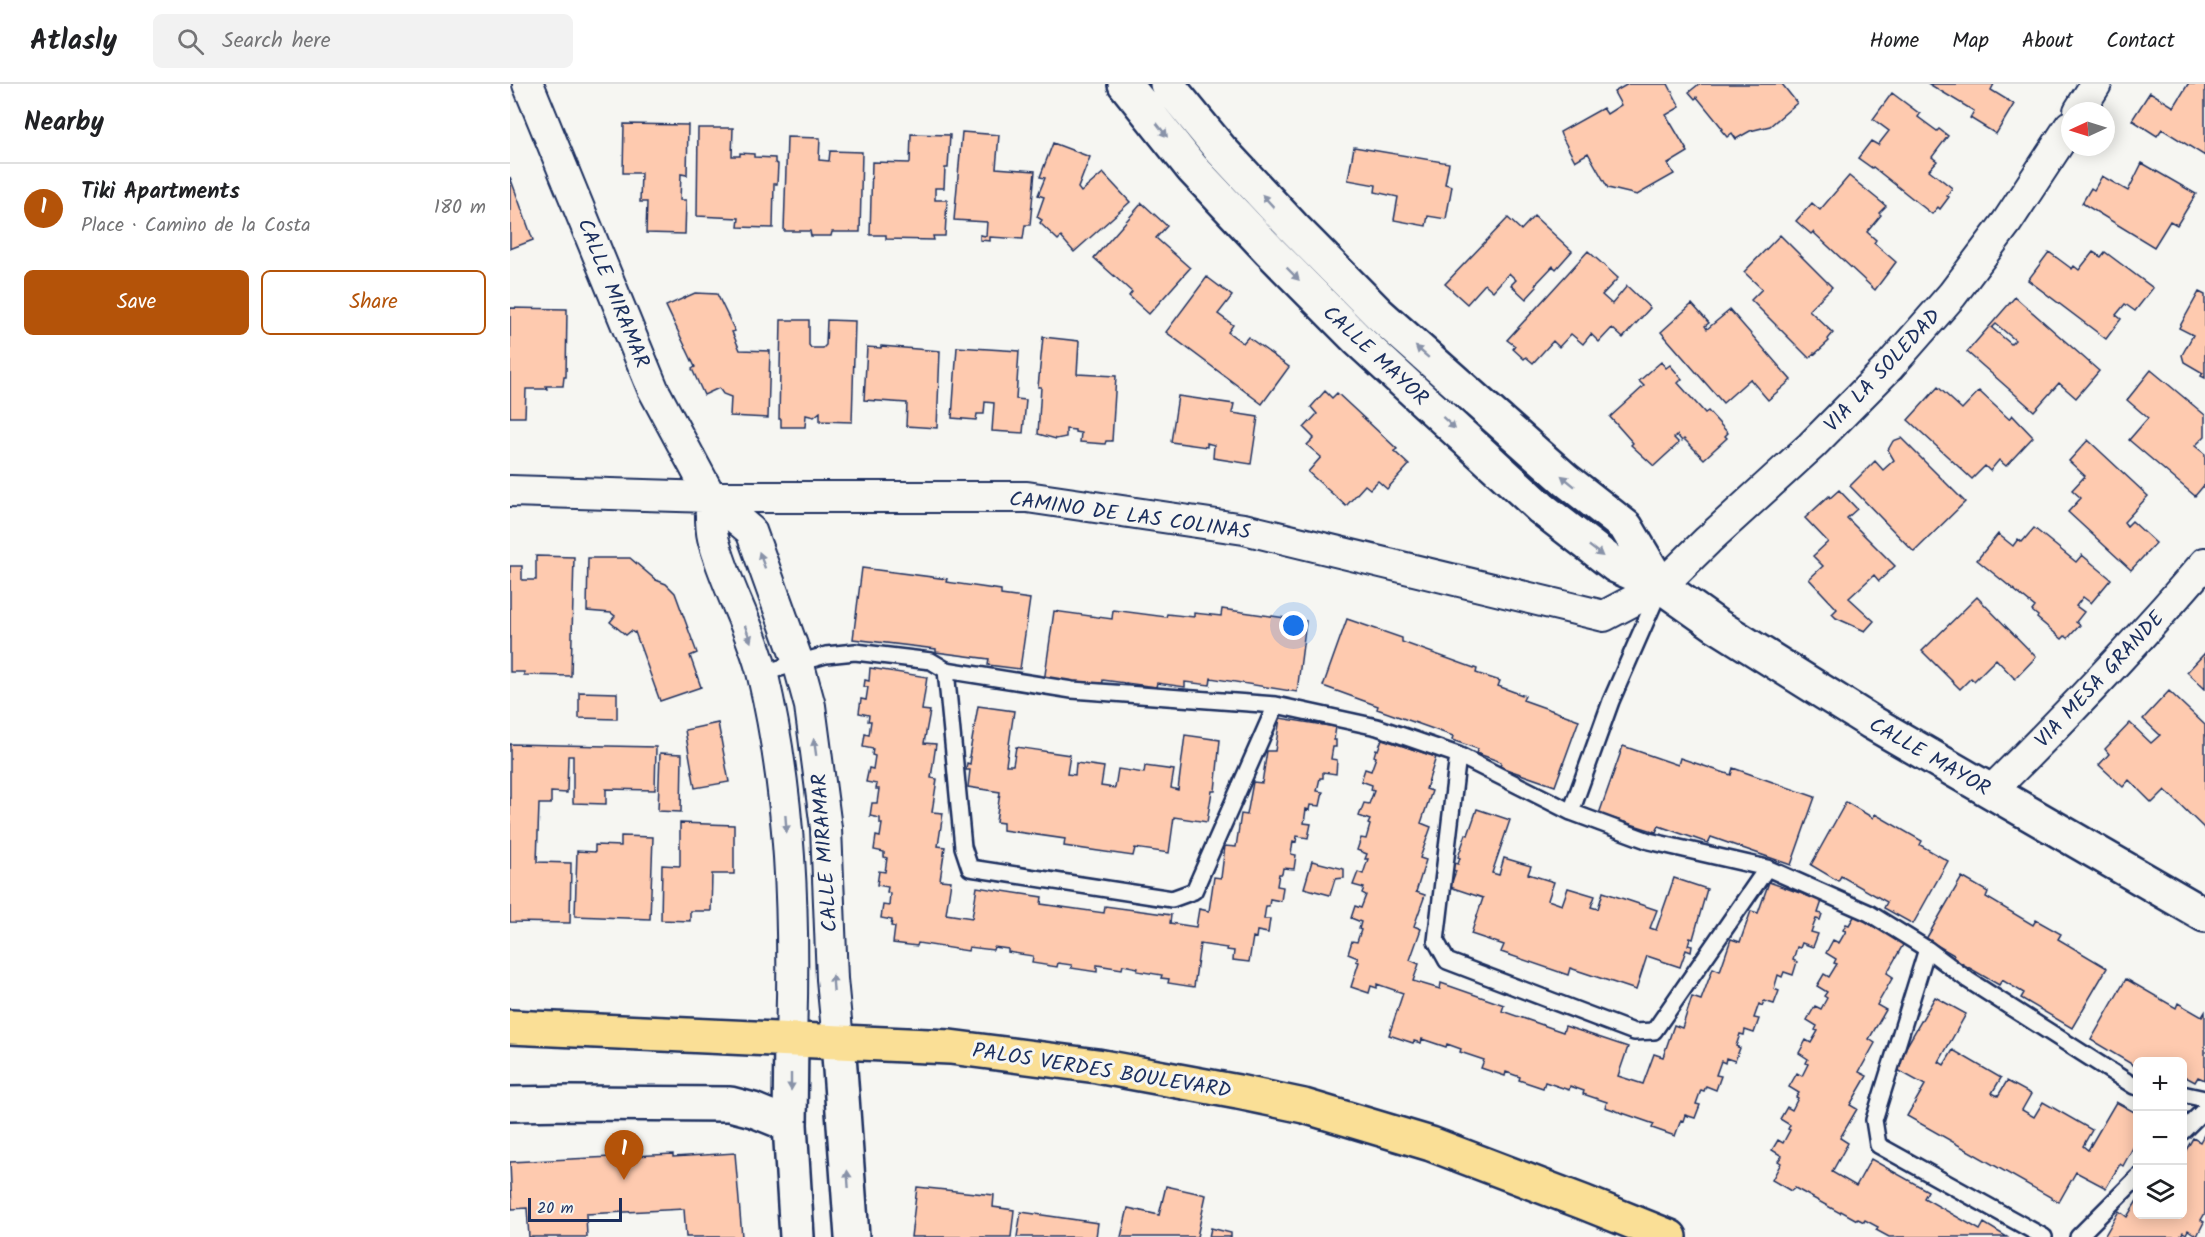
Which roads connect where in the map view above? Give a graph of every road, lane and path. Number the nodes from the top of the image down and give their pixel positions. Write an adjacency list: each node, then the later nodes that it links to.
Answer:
1 (528, 84): 8 (street, CALLE MIRAMAR)
2 (1125, 84): 10 (street, CALLE MAYOR, one-way to 10)
3 (1167, 84): 10 (street, CALLE MAYOR, one-way to 3)
4 (2096, 84): 5 (street)
5 (2085, 102)
6 (2061, 140): 10 (street, VIA LA SOLEDAD)
7 (510, 491): 8 (street, CAMINO DE LAS COLINAS)
8 (711, 498): 10 (street, CAMINO DE LAS COLINAS); 11 (street, CALLE MIRAMAR, one-way to 8); 13 (street, CALLE MIRAMAR, one-way to 13)
9 (2205, 563): 16 (street, VIA MESA GRANDE)
10 (1661, 586): 16 (street, CALLE MAYOR); 17 (lane)
11 (798, 662): 12 (lane); 13 (lane); 23 (street, CALLE MIRAMAR, one-way to 11)
12 (946, 670): 14 (lane); 14 (lane)
13 (762, 674): 22 (street, CALLE MIRAMAR, one-way to 22)
14 (1276, 705): 15 (lane)
15 (1458, 755): 17 (lane); 18 (lane)
16 (1991, 791): 19 (street, CALLE MAYOR)
17 (1571, 812): 18 (lane)
18 (1767, 868): 20 (lane)
19 (2205, 915)
20 (1927, 950): 24 (lane); 35 (lane)
21 (510, 1027): 22 (main road, PALOS VERDES BOULEVARD)
22 (791, 1039): 23 (main road, PALOS VERDES BOULEVARD); 29 (street, CALLE MIRAMAR, one-way to 29)
23 (838, 1041): 33 (street, CALLE MIRAMAR, one-way to 23); 34 (main road, PALOS VERDES BOULEVARD)
24 (2133, 1085)
25 (2187, 1095): 26 (lane)
26 (2205, 1099)
27 (510, 1104): 29 (street)
28 (2205, 1109): 30 (lane)
29 (790, 1125): 32 (street, CALLE MIRAMAR)
30 (2187, 1127)
31 (2133, 1182): 36 (lane)
32 (797, 1237)
33 (852, 1237)
34 (1670, 1237)
35 (2044, 1237)
36 (2078, 1237)

